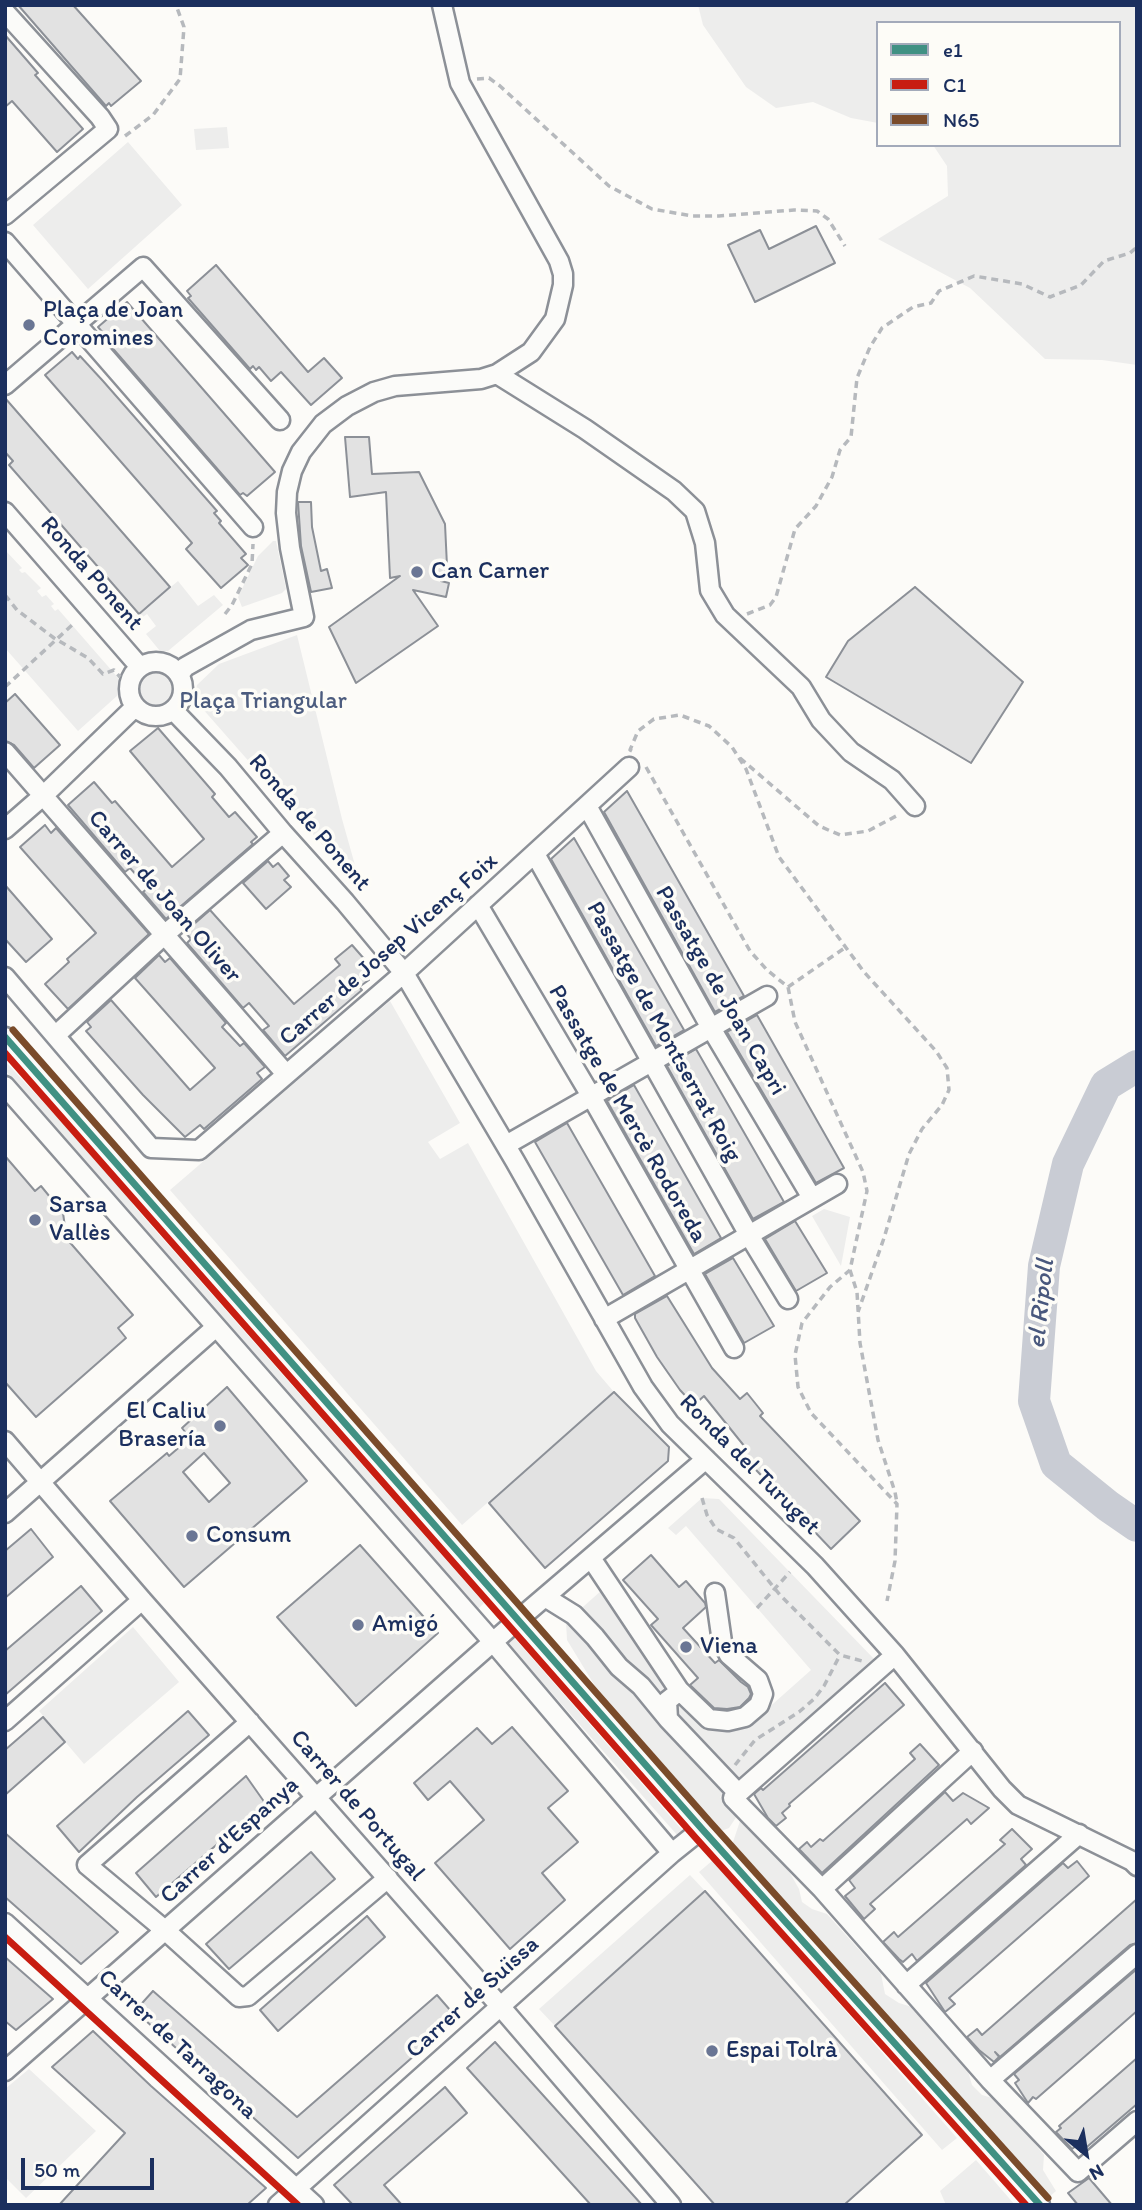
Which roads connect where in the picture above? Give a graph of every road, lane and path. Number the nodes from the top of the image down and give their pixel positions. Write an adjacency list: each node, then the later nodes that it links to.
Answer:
1 (176, 5): 5 (path)
2 (442, 5): 4 (street)
3 (5, 12): 5 (street)
4 (466, 92): 8 (path); 11 (street)
5 (97, 137): 6 (street)
6 (5, 215)
7 (5, 242): 10 (street)
8 (845, 246)
9 (1137, 247): 18 (path)
10 (77, 323): 12 (street); 13 (street); 15 (street)
11 (498, 374): 18 (street); 22 (street)
12 (5, 385)
13 (280, 420)
14 (5, 512): 21 (street, Ronda Ponent)
15 (253, 527): 17 (path)
16 (5, 595): 20 (path)
17 (225, 614)
18 (729, 620): 33 (street)
19 (72, 625): 20 (path)
20 (56, 639): 23 (path); 24 (path)
21 (140, 667): 22 (street); 26 (street)
22 (178, 675): 27 (street)
23 (120, 677)
24 (5, 689): 25 (path)
25 (5, 700)
26 (135, 706): 27 (street); 31 (street)
27 (173, 710): 35 (street, Ronda de Ponent)
28 (5, 752): 31 (street, Carrer de Joan Oliver)
29 (738, 757): 30 (path); 33 (path); 39 (path)
30 (629, 759): 32 (street, Carrer de Josep Vicenç Foix)
31 (44, 795): 34 (street); 38 (street, Carrer de Joan Oliver)
32 (587, 806): 36 (street, Carrer de Josep Vicenç Foix); 44 (street, Passatge de Joan Capri)
33 (915, 806)
34 (5, 829)
35 (283, 833): 38 (street); 40 (street, Ronda de Ponent)
36 (535, 854): 37 (street, Carrer de Josep Vicenç Foix); 47 (street, Passatge de Montserrat Roig)
37 (478, 905): 40 (street, Carrer de Josep Vicenç Foix); 50 (street, Passatge de Mercè Rodoreda)
38 (163, 936): 45 (street); 48 (street, Carrer de Joan Oliver)
39 (846, 947): 42 (path); 58 (path)
40 (404, 973): 48 (street, Carrer de Josep Vicenç Foix); 51 (street, Ronda del Turuget)
41 (5, 977): 45 (street)
42 (788, 987)
43 (767, 996): 44 (street)
44 (710, 1028): 47 (street); 53 (street, Passatge de Joan Capri)
45 (56, 1035): 48 (street, Carrer de Josep Vicenç Foix)
46 (5, 1037): 75 (street)
47 (652, 1062): 50 (street); 54 (street, Passatge de Montserrat Roig)
48 (286, 1074)
49 (5, 1086): 60 (street)
50 (591, 1096): 51 (street); 55 (street, Passatge de Mercè Rodoreda)
51 (506, 1145): 59 (street, Ronda del Turuget)
52 (837, 1184): 53 (street)
53 (812, 1198): 54 (street)
54 (749, 1235): 55 (street); 57 (street, Passatge de Montserrat Roig)
55 (688, 1270): 59 (street); 61 (street, Passatge de Mercè Rodoreda)
56 (850, 1270): 58 (path)
57 (788, 1299)
58 (858, 1312): 66 (path)
59 (604, 1319): 63 (street, Ronda del Turuget)
60 (216, 1327): 64 (street); 76 (street)
61 (734, 1348)
62 (5, 1441): 64 (street, Carrer de Portugal)
63 (706, 1460): 68 (street, Carrer d'Espanya); 78 (street, Ronda del Turuget)
64 (41, 1482): 67 (street); 73 (street, Carrer de Portugal)
65 (702, 1498): 70 (path)
66 (897, 1504)
67 (5, 1513)
68 (590, 1558): 71 (street); 72 (street, Carrer d'Espanya)
69 (790, 1572): 70 (path)
70 (775, 1589): 74 (path); 77 (path)
71 (715, 1593)
72 (545, 1597): 75 (street, Carrer d'Espanya); 81 (street)
73 (142, 1600): 82 (street); 83 (street, Carrer de Portugal)
74 (757, 1608)
75 (519, 1619): 76 (street, Carrer d'Espanya); 87 (street)
76 (493, 1643): 86 (street, Carrer d'Espanya); 89 (street)
77 (840, 1654): 79 (path); 85 (path)
78 (895, 1655): 84 (street, Ronda del Turuget); 85 (street)
79 (867, 1661)
80 (676, 1694): 81 (street)
81 (668, 1719): 85 (street)
82 (5, 1721)
83 (250, 1722): 86 (street, Carrer de Portugal); 94 (street)
84 (973, 1751): 88 (street, Ronda del Turuget); 92 (street)
85 (734, 1793): 92 (street)
86 (316, 1797): 91 (street, Carrer de Portugal); 94 (street, Carrer d'Espanya)
87 (702, 1829): 89 (street, Carrer de Suïssa); 106 (street)
88 (1079, 1834): 90 (street, Ronda del Turuget); 96 (street)
89 (672, 1853): 98 (street, Carrer de Suïssa)
90 (1137, 1866)
91 (388, 1878): 94 (street); 98 (street, Carrer de Portugal)
92 (822, 1889): 96 (street)
93 (5, 1923): 97 (street, Carrer de Tarragona)
94 (166, 1931): 97 (street, Carrer d'Espanya)
95 (1137, 1954): 100 (street)
96 (906, 1985): 100 (street)
97 (90, 1998): 99 (street, Carrer d'Espanya); 102 (street, Carrer de Tarragona)
98 (500, 2006): 102 (street, Carrer de Suïssa); 105 (street, Carrer de Portugal)
99 (5, 2071)
100 (990, 2080): 101 (street)
101 (1137, 2121)
102 (297, 2187): 103 (street, Carrer de Suïssa); 104 (street, Carrer de Tarragona)
103 (278, 2205)
104 (314, 2205)
105 (671, 2205)
106 (1040, 2205)

